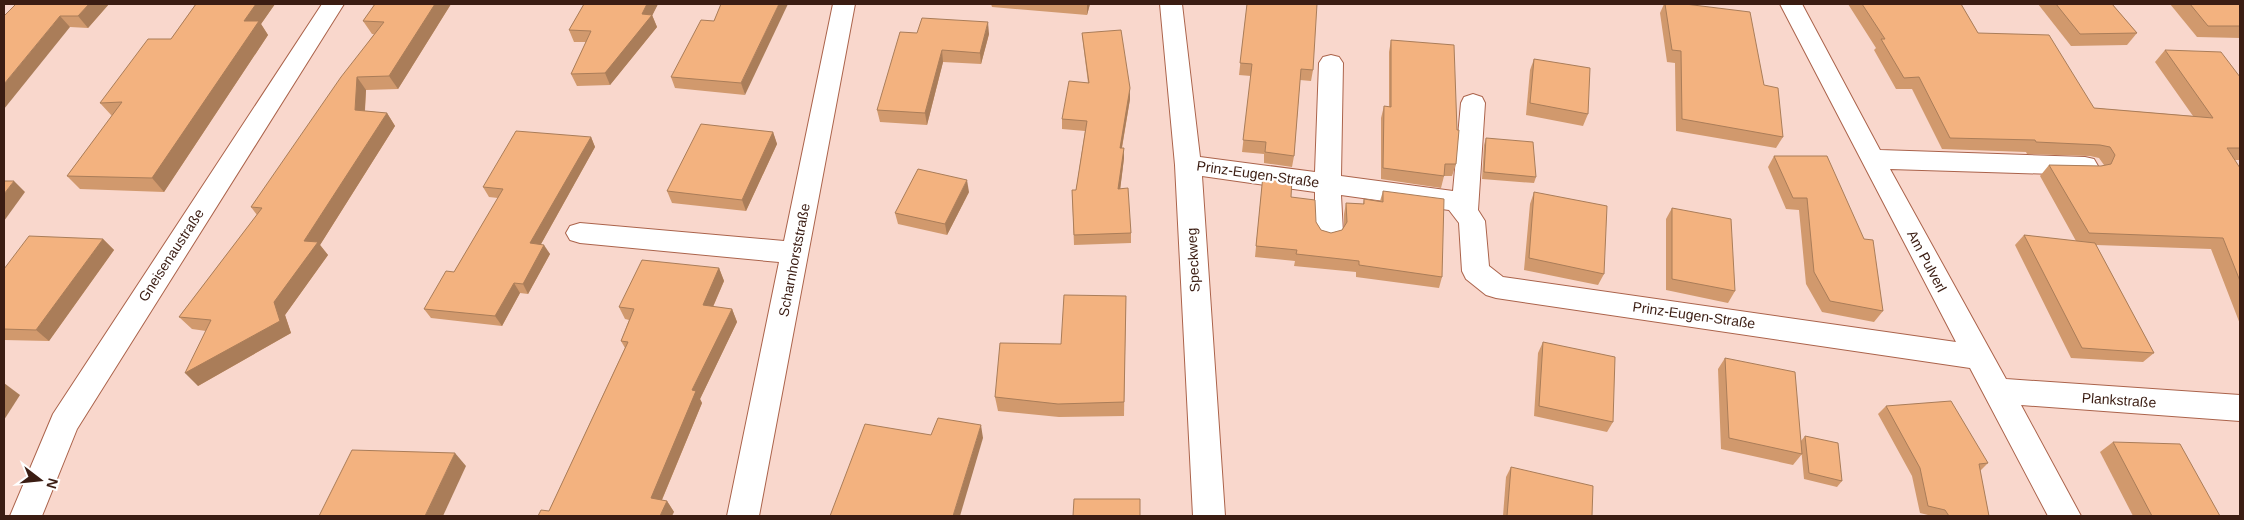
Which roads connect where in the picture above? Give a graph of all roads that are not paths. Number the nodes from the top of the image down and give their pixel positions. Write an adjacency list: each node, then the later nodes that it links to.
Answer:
1 (333, 4): 18 (street, Gneisenaustraße)
2 (844, 4): 14 (street, Scharnhorststraße)
3 (1171, 4): 8 (street, Speckweg)
4 (1791, 4): 7 (street, Am Pulverl)
5 (1331, 63): 10 (street, Prinz-Eugen-Straße)
6 (1473, 102): 11 (street, Prinz-Eugen-Straße)
7 (1872, 158): 9 (street); 15 (street, Am Pulverl)
8 (1188, 165): 10 (street, Prinz-Eugen-Straße); 20 (street, Speckweg)
9 (2090, 167)
10 (1328, 183): 11 (street, Prinz-Eugen-Straße); 13 (street, Prinz-Eugen-Straße)
11 (1465, 211): 15 (street, Prinz-Eugen-Straße)
12 (580, 233): 14 (street)
13 (1330, 233)
14 (795, 253): 19 (street, Scharnhorststraße)
15 (1979, 357): 16 (street, Am Pulverl)
16 (1997, 391): 17 (street, Plankstraße); 21 (street, Am Pulverl)
17 (2240, 408)
18 (26, 516)
19 (743, 516)
20 (1209, 516)
21 (2065, 516)

